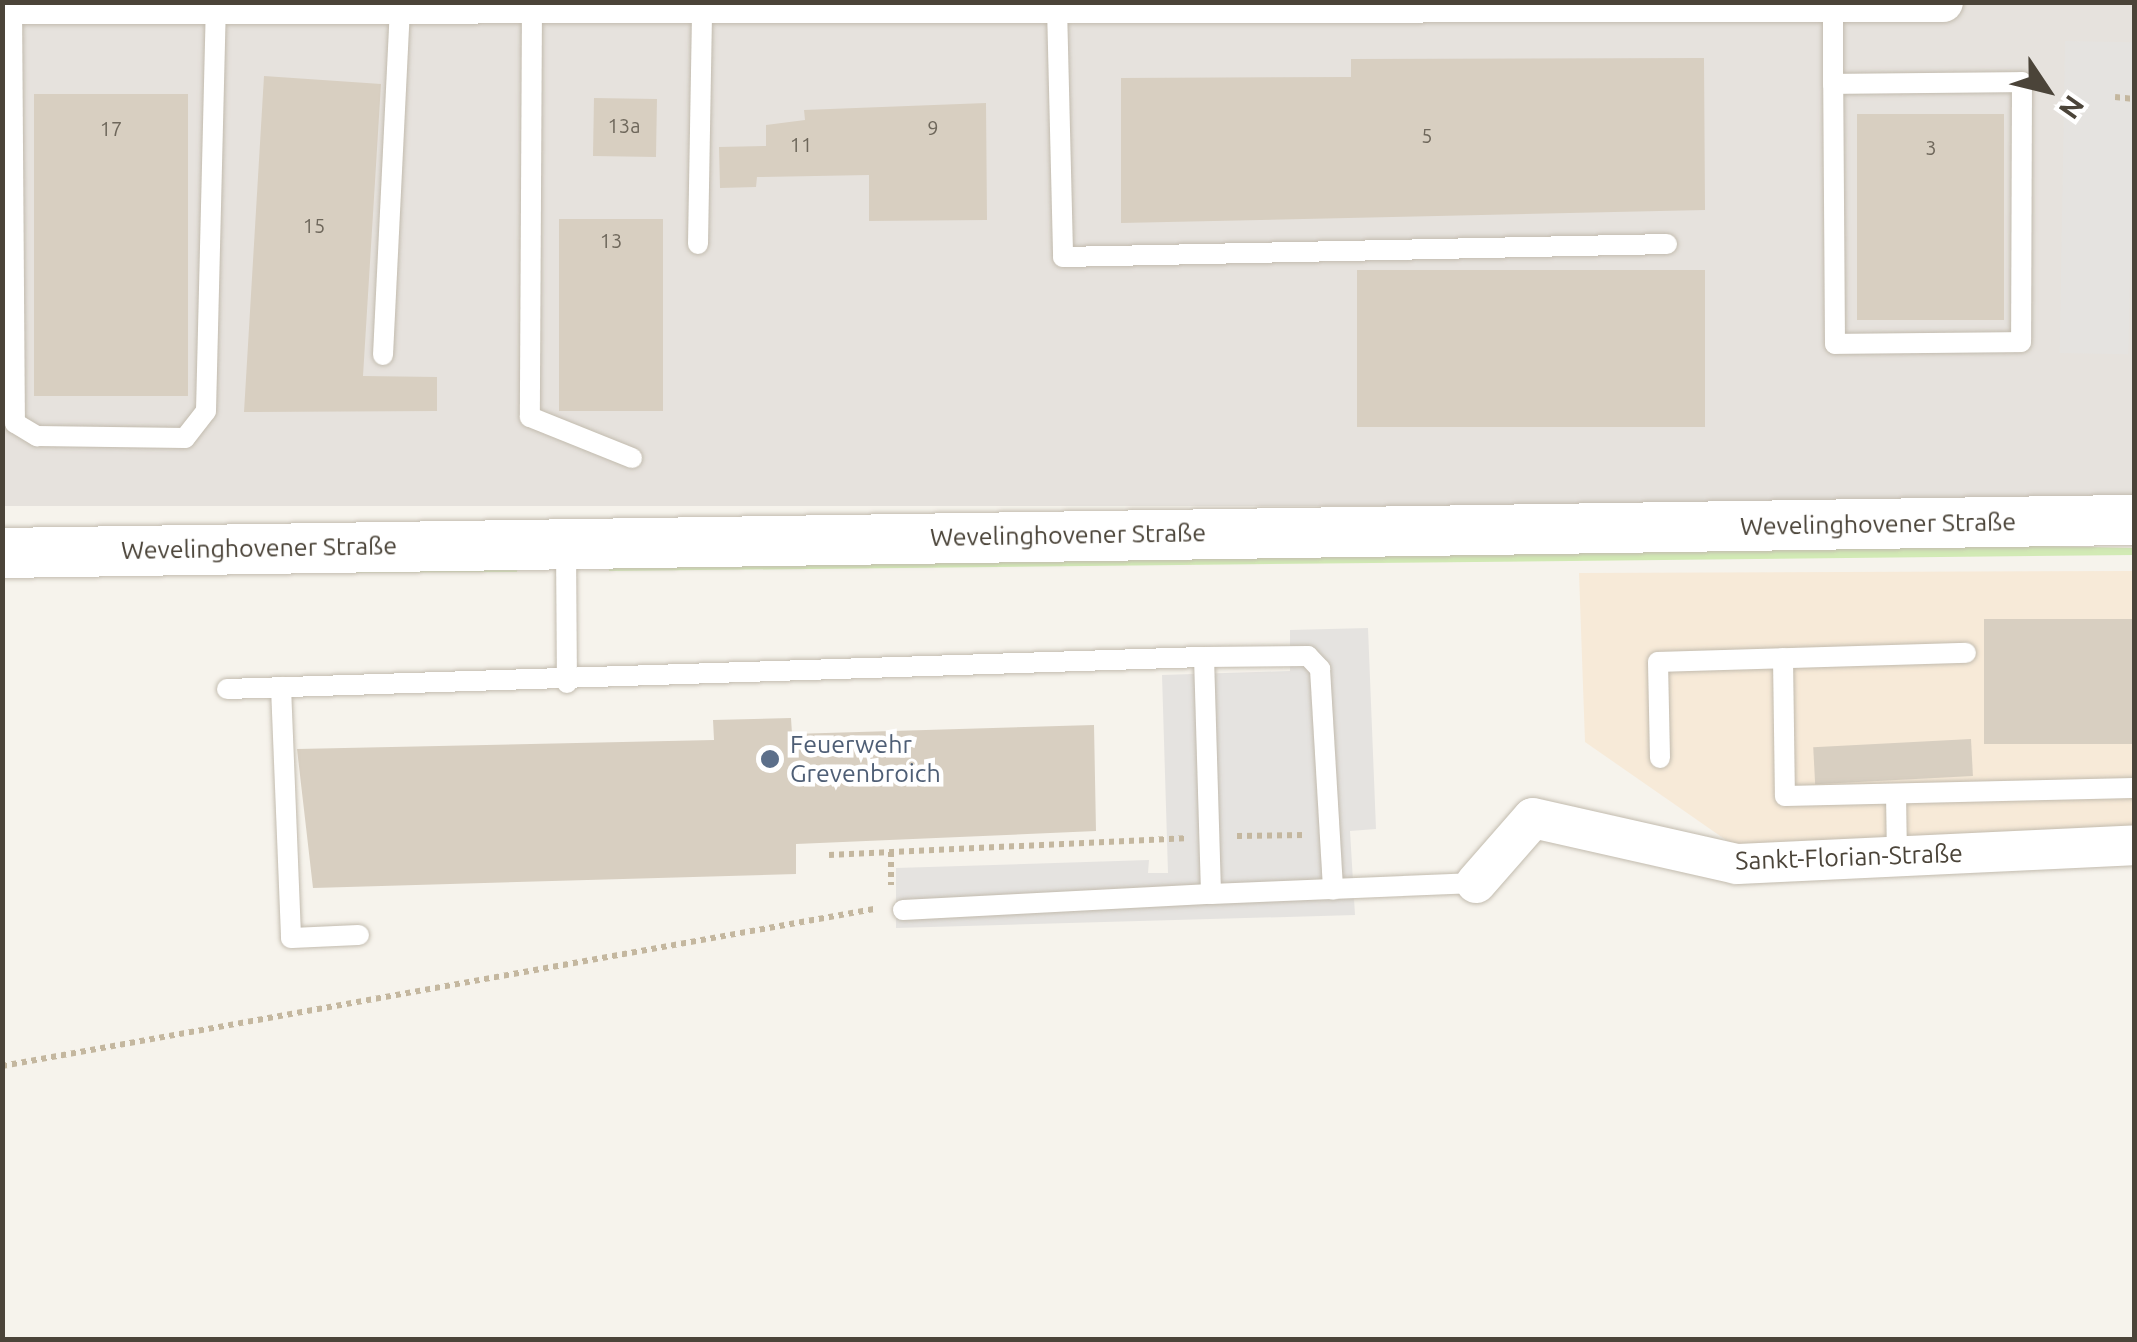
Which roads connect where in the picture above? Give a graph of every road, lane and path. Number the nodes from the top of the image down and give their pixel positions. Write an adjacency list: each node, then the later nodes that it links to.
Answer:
1 (1943, 2): 3 (street)
2 (835, 3): 9 (street); 10 (street)
3 (1833, 3): 10 (street); 11 (lane)
4 (7, 4): 5 (street); 5 (lane)
5 (216, 4): 6 (street)
6 (400, 4): 7 (street); 16 (lane)
7 (475, 4): 8 (street)
8 (532, 4): 9 (street); 17 (lane)
9 (702, 4): 14 (lane)
10 (1057, 7): 15 (lane)
11 (1832, 84): 11 (lane)
12 (2116, 97): 13 (path)
13 (2134, 99)
14 (698, 244)
15 (1667, 244)
16 (383, 355)
17 (632, 458)
18 (2134, 520): 19 (street, Wevelinghovener Straße)
19 (566, 542): 20 (street, Wevelinghovener Straße); 24 (lane)
20 (2, 554)
21 (1966, 653): 23 (lane)
22 (1204, 657): 24 (lane); 30 (lane); 31 (lane)
23 (1783, 658): 27 (lane); 29 (lane)
24 (567, 684): 25 (lane)
25 (282, 687): 26 (lane); 40 (lane)
26 (227, 688)
27 (1660, 758)
28 (2134, 788): 29 (lane)
29 (1896, 794): 34 (lane)
30 (1331, 834): 31 (path); 36 (lane)
31 (1210, 837): 33 (path); 37 (lane)
32 (2134, 845): 34 (street, Sankt-Florian-Straße)
33 (829, 855)
34 (1897, 857): 35 (street, Sankt-Florian-Straße)
35 (1476, 883): 36 (lane)
36 (1333, 890): 37 (lane)
37 (1211, 894): 39 (lane)
38 (874, 909): 41 (path)
39 (903, 910)
40 (358, 935)
41 (2, 1066)

